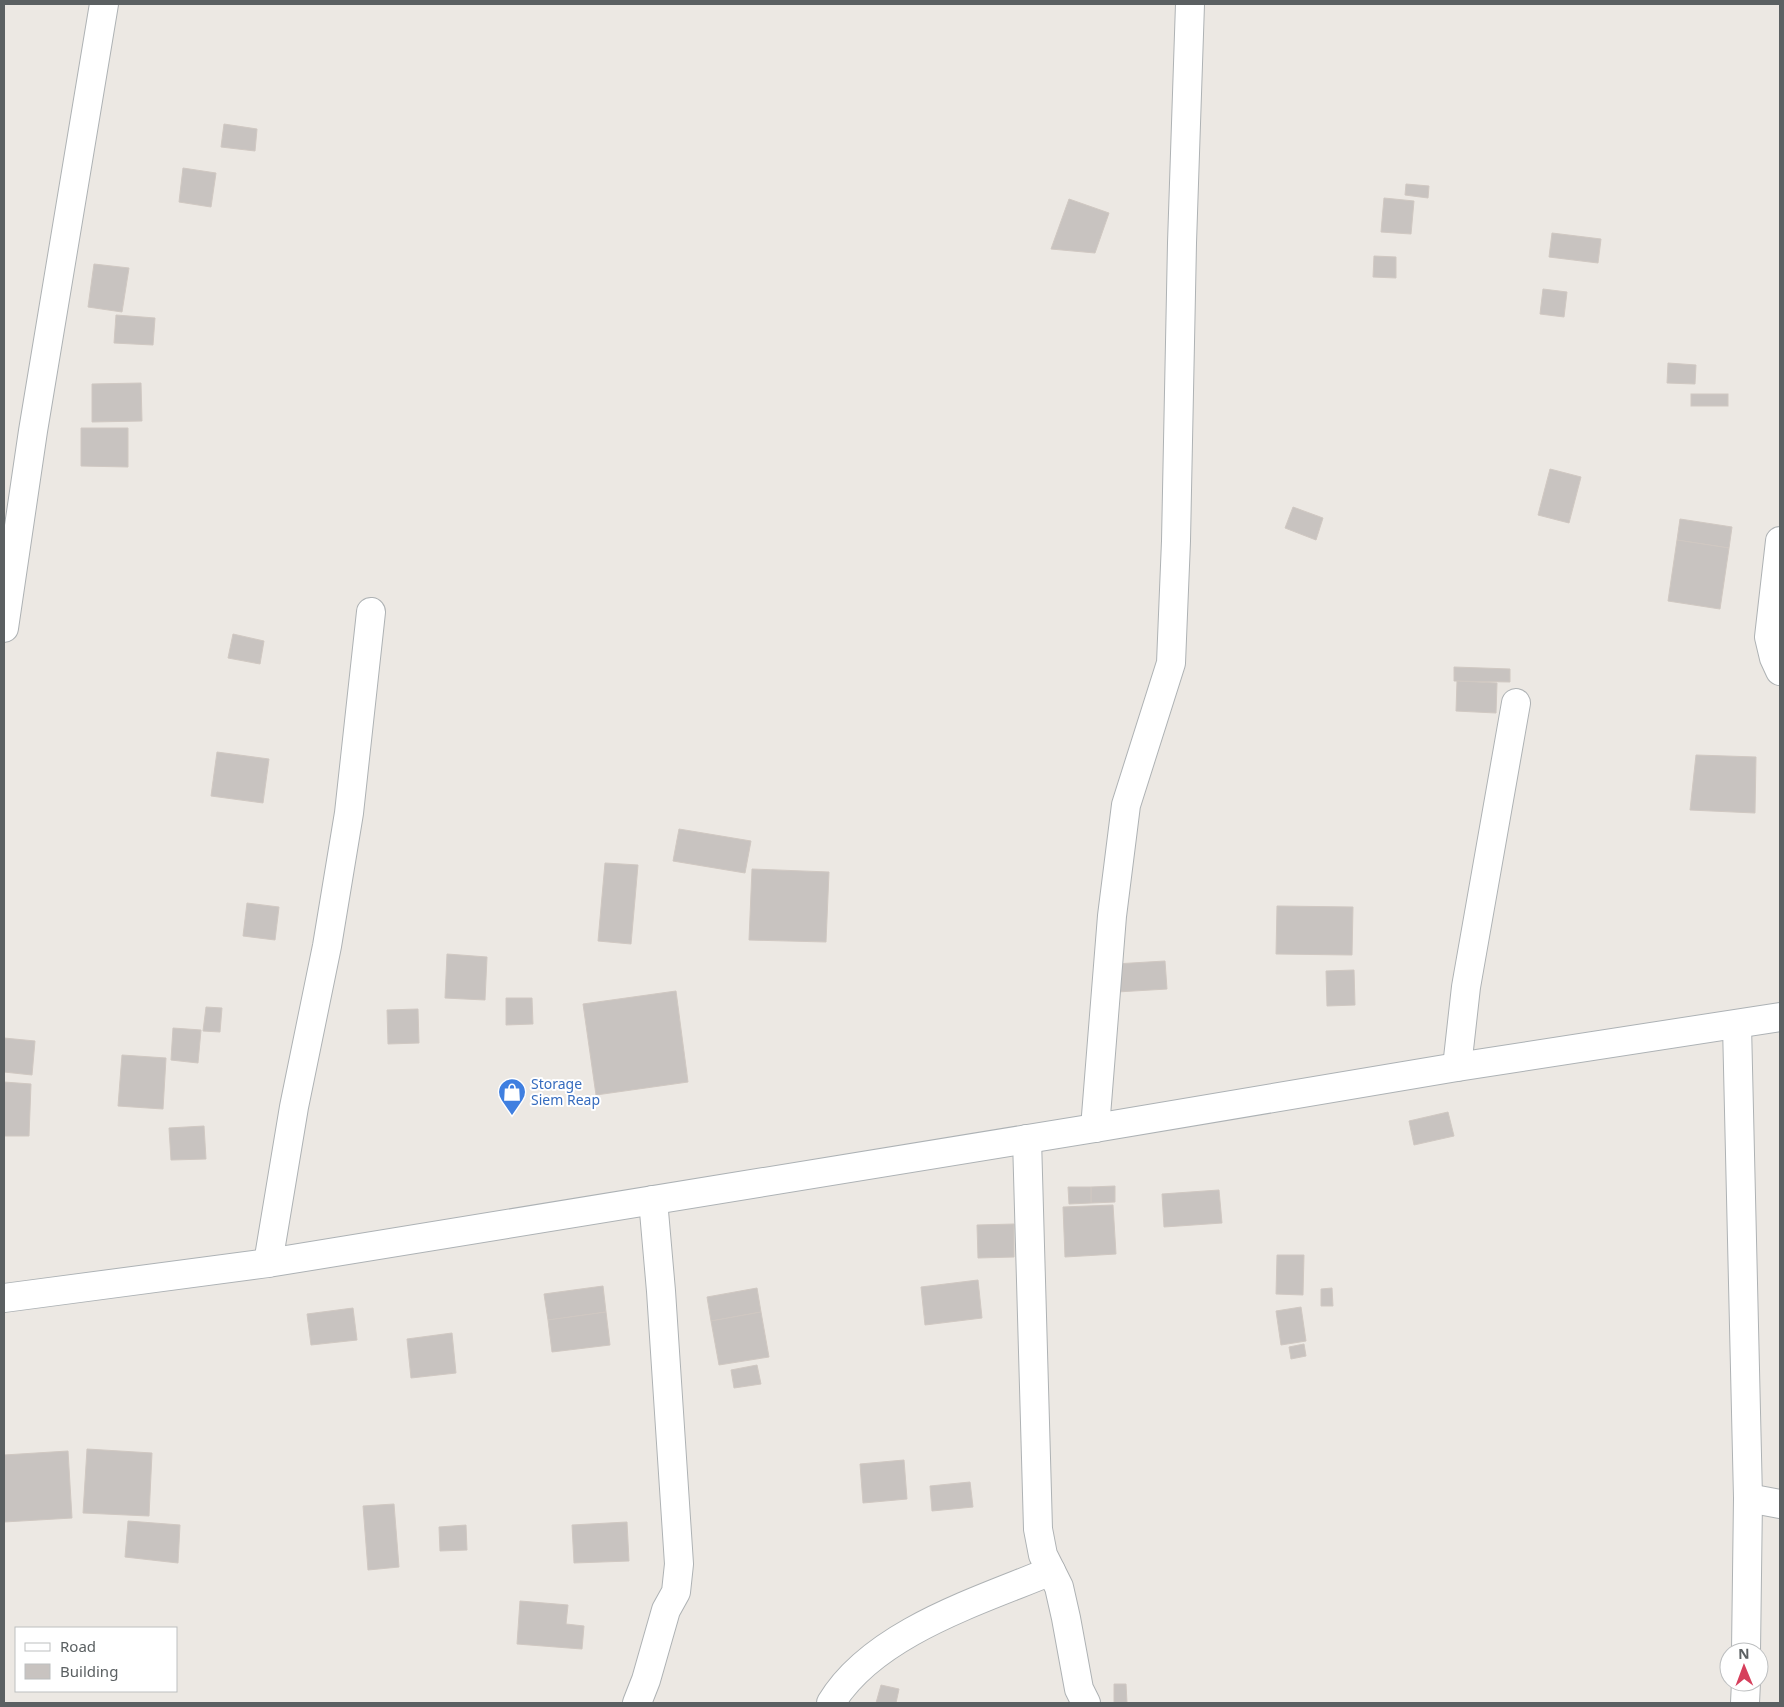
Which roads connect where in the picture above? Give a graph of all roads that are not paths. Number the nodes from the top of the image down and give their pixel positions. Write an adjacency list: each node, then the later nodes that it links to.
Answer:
1 (104, 4): 5 (street)
2 (1190, 4): 11 (street)
3 (1780, 541): 6 (street)
4 (371, 612): 14 (street)
5 (4, 628)
6 (1780, 671)
7 (1516, 703): 10 (street)
8 (1780, 1017): 9 (street)
9 (1737, 1025): 10 (street); 16 (street)
10 (1456, 1067): 11 (street)
11 (1095, 1128): 12 (street)
12 (1027, 1139): 13 (street); 18 (street)
13 (653, 1200): 14 (street); 20 (street)
14 (268, 1263): 15 (street)
15 (4, 1298)
16 (1748, 1498): 17 (street); 19 (street)
17 (1780, 1504)
18 (1051, 1571): 21 (street); 22 (street)
19 (1746, 1642)
20 (637, 1703)
21 (831, 1703)
22 (1086, 1703)

